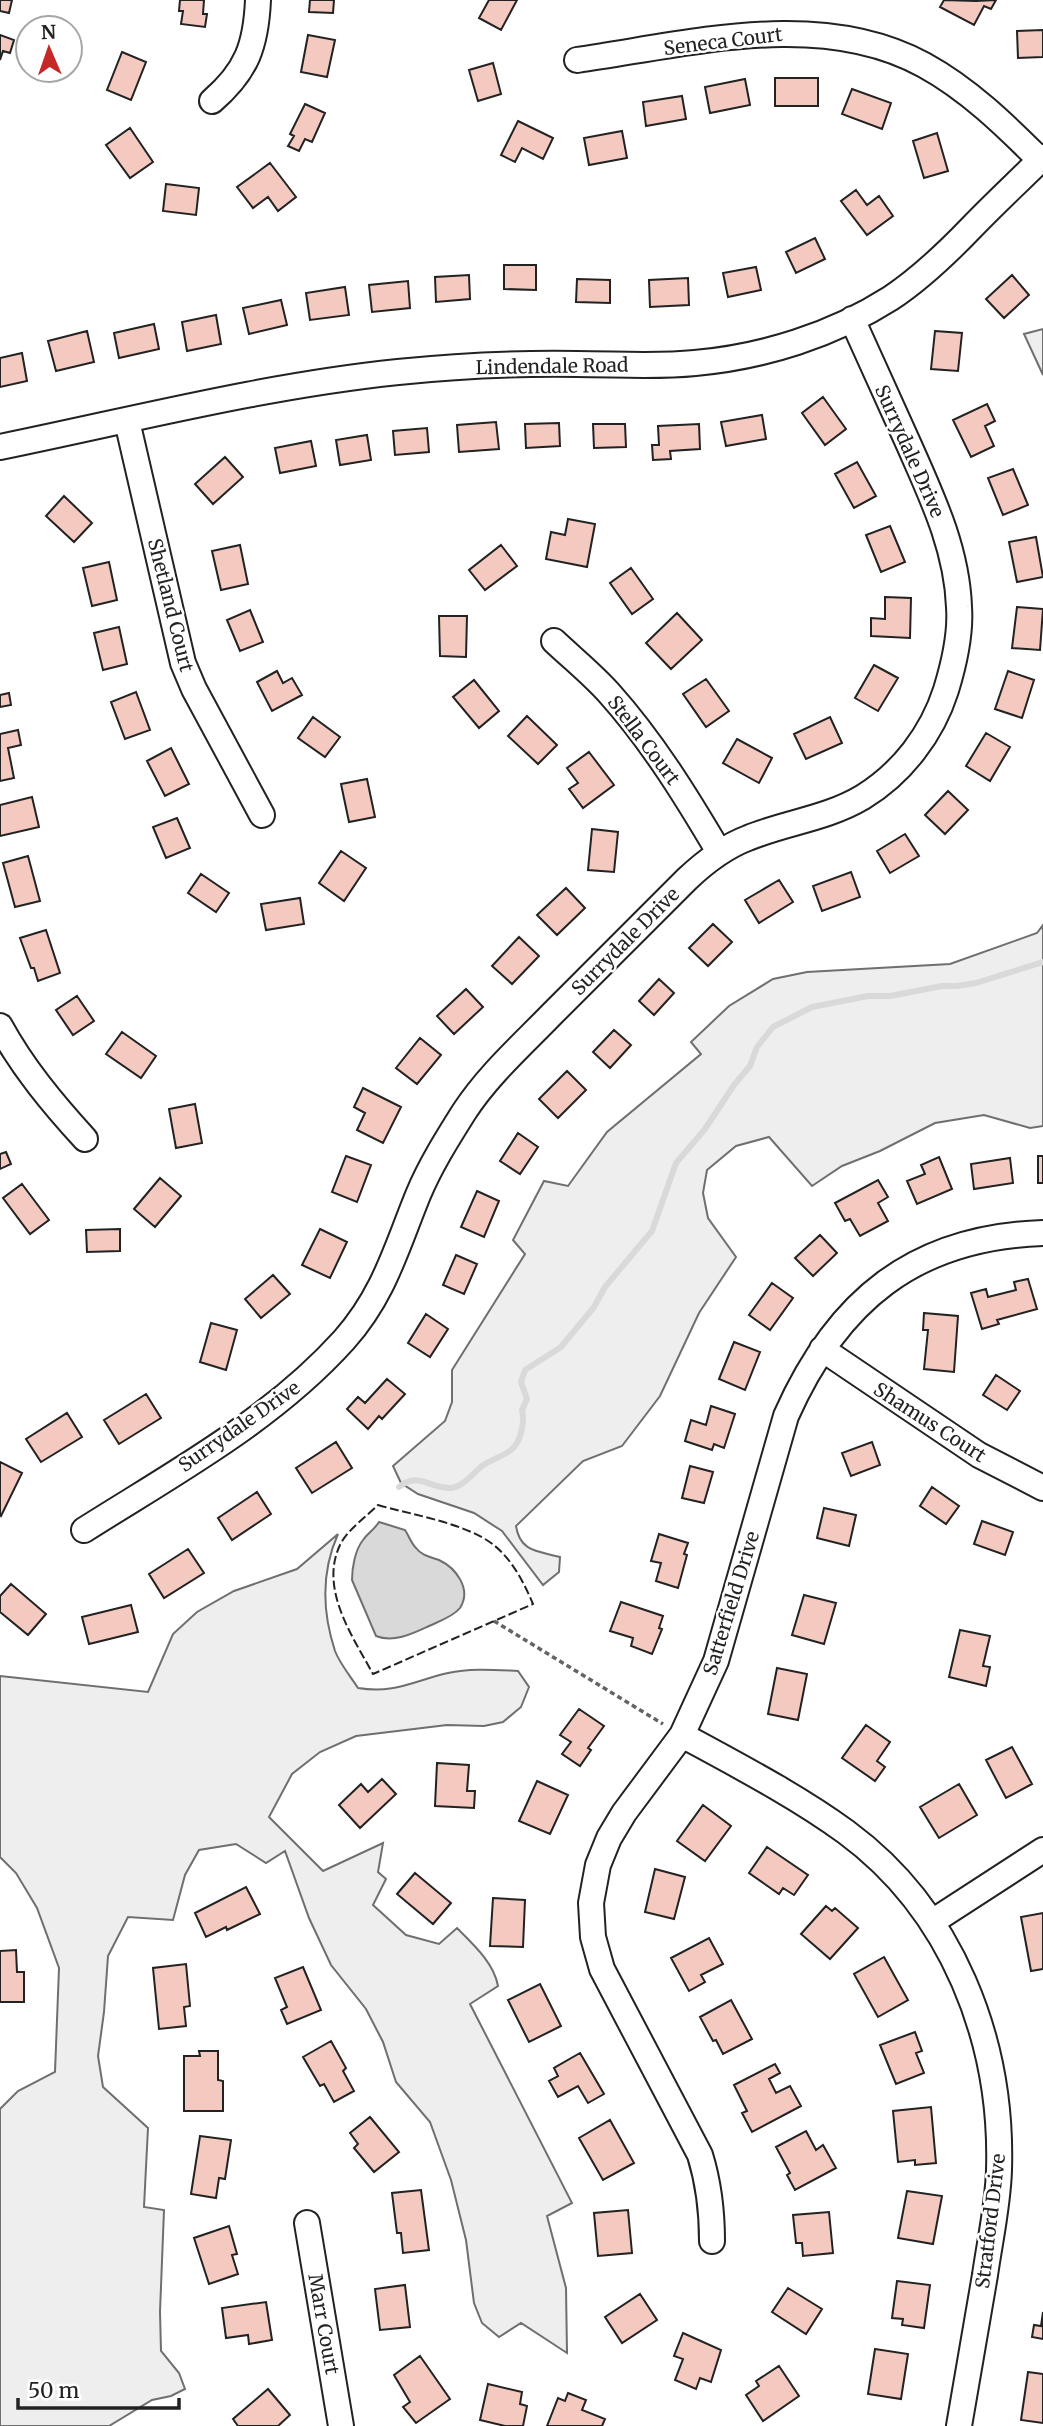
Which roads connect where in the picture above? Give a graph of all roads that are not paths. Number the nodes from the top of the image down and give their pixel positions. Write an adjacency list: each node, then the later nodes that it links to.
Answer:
1 (258, 0): 3 (street)
2 (578, 60): 4 (street, Seneca Court)
3 (212, 101)
4 (1041, 158): 5 (street, Lindendale Road)
5 (852, 319): 6 (street, Lindendale Road); 10 (street, Surrydale Drive)
6 (127, 421): 7 (street, Lindendale Road); 9 (street, Shetland Court)
7 (0, 447)
8 (554, 641): 10 (street, Stella Court)
9 (261, 815)
10 (719, 852): 16 (street, Surrydale Drive)
11 (0, 1026): 12 (street)
12 (85, 1139)
13 (1043, 1233): 14 (street, Satterfield Drive)
14 (822, 1349): 15 (street, Shamus Court); 17 (street, Satterfield Drive)
15 (1043, 1488)
16 (85, 1530)
17 (682, 1735): 19 (street, Stratford Drive); 21 (street, Satterfield Drive)
18 (1043, 1850): 19 (street)
19 (932, 1922): 23 (street, Stratford Drive)
20 (307, 2222): 22 (street, Marr Court)
21 (712, 2241)
22 (341, 2426)
23 (959, 2426)

